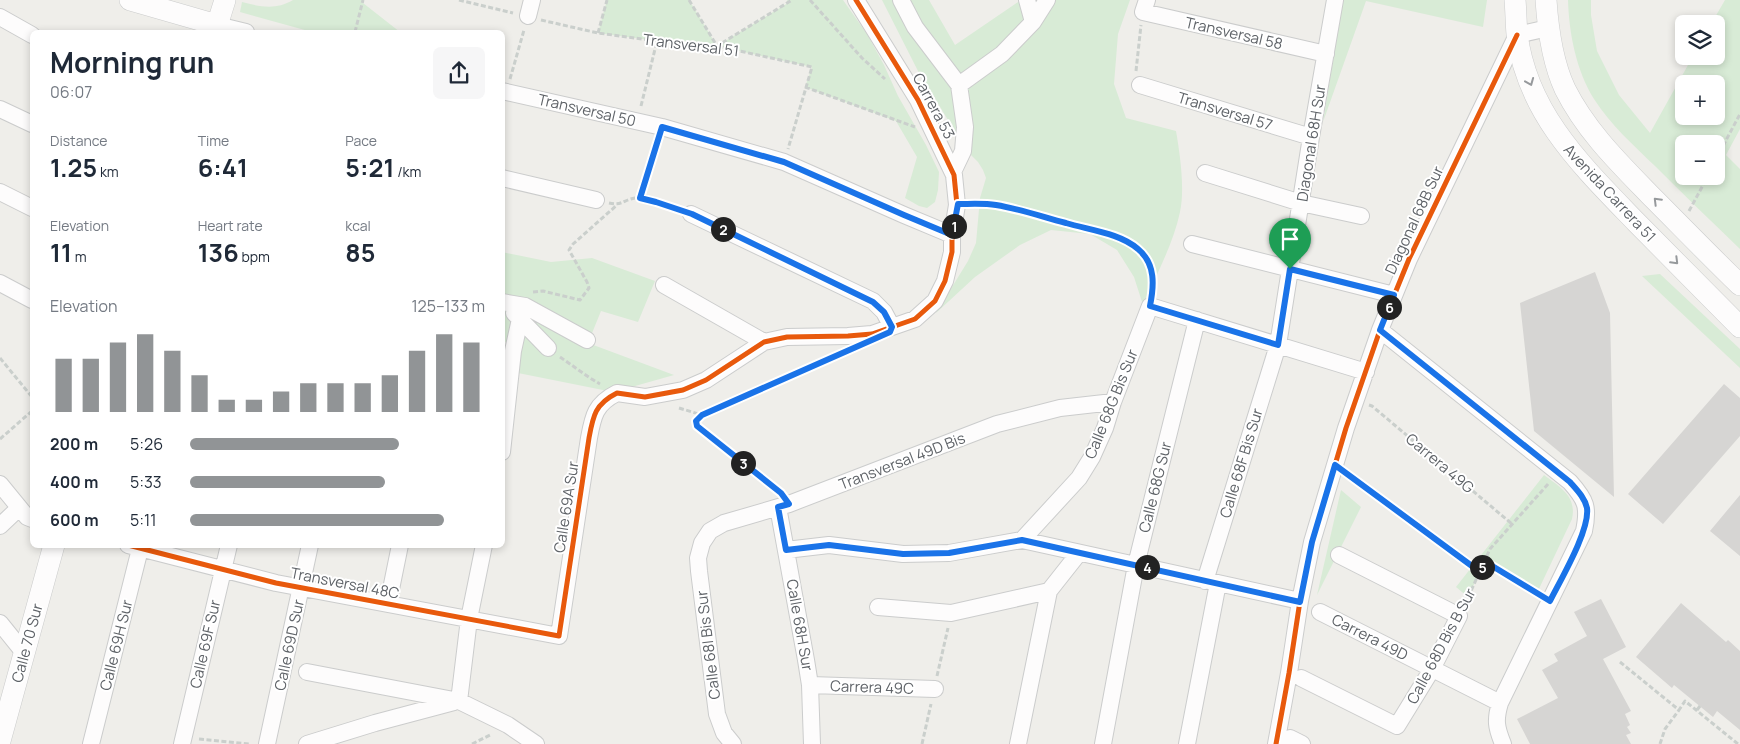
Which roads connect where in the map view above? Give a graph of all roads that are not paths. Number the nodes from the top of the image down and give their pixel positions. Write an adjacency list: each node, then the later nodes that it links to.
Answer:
1 (130, 0): 16 (street)
2 (225, 0): 16 (street)
3 (532, 0): 12 (street)
4 (856, 0): 26 (street, Carrera 53)
5 (901, 0): 20 (street)
6 (1028, 0): 14 (street)
7 (1047, 0): 14 (street)
8 (1335, 0): 19 (street, Diagonal 68H Sur)
9 (1515, 0): 18 (street, Avenida Carrera 51)
10 (1546, 0): 15 (street, Avenida Carrera 51)
11 (1145, 6): 19 (street, Transversal 58)
12 (528, 16)
13 (0, 17): 17 (street)
14 (1033, 22): 20 (street)
15 (1548, 28): 18 (street); 40 (street, Avenida Carrera 51, one-way to 15)
16 (216, 29)
17 (30, 34)
18 (1517, 35): 41 (street, Diagonal 68B Sur); 48 (street, Avenida Carrera 51, one-way to 48)
19 (1326, 54): 25 (street, Diagonal 68H Sur)
20 (959, 85): 26 (street)
21 (1140, 85): 25 (street, Transversal 57)
22 (505, 91): 35 (street, Transversal 50)
23 (0, 109): 24 (street)
24 (30, 123)
25 (1311, 137): 31 (street, Diagonal 68H Sur)
26 (953, 172): 35 (street, Carrera 53)
27 (1205, 173): 31 (street)
28 (505, 179): 30 (street)
29 (0, 192): 32 (street)
30 (596, 200)
31 (1301, 203): 34 (street); 37 (street, Diagonal 68H Sur)
32 (30, 207)
33 (692, 214): 47 (street)
34 (1361, 216)
35 (952, 235): 47 (street)
36 (1192, 244): 37 (street)
37 (1290, 269): 41 (street); 52 (street, Diagonal 68H Sur)
38 (0, 283): 42 (street)
39 (664, 285): 51 (street)
40 (1740, 286)
41 (1394, 295): 49 (street, Diagonal 68B Sur)
42 (30, 299)
43 (505, 303): 50 (street)
44 (505, 306): 45 (street)
45 (520, 318): 53 (street); 56 (street)
46 (1197, 320): 52 (street); 55 (street, Calle 68G Bis Sur); 73 (street, Calle 68G Sur)
47 (892, 327): 51 (street)
48 (1740, 327)
49 (1380, 330): 54 (street, Diagonal 68B Sur); 92 (street)
50 (587, 340)
51 (764, 342): 84 (street, Calle 69A Sur)
52 (1278, 345): 54 (street); 75 (street, Calle 68F Bis Sur)
53 (548, 348)
54 (1366, 372): 78 (street, Diagonal 68B Sur)
55 (1113, 402): 58 (street, Transversal 49D Bis); 61 (street, Calle 68G Bis Sur)
56 (505, 424)
57 (0, 484): 59 (street)
58 (783, 506): 62 (street, Transversal 49D Bis); 70 (street, Calle 68H Sur)
59 (26, 515): 60 (street)
60 (0, 526)
61 (1022, 540): 70 (street); 71 (street)
62 (702, 543): 96 (street, Calle 68I Bis Sur)
63 (53, 548): 85 (street, Calle 70 Sur)
64 (137, 548): 98 (street, Calle 69H Sur)
65 (144, 548): 74 (street, Transversal 48C)
66 (228, 548): 74 (street, Calle 69F Sur)
67 (309, 548): 76 (street, Calle 69D Sur)
68 (399, 548): 79 (street)
69 (483, 548): 82 (street)
70 (786, 550): 89 (street, Calle 68H Sur)
71 (1079, 553): 73 (street); 77 (street)
72 (1339, 555): 86 (street, Calle 68D Bis B Sur)
73 (1136, 565): 75 (street); 104 (street, Calle 68G Sur)
74 (223, 569): 76 (street, Transversal 48C); 94 (street, Calle 69F Sur)
75 (1211, 582): 78 (street); 105 (street, Calle 68F Bis Sur)
76 (301, 587): 79 (street, Transversal 48C); 99 (street, Calle 69D Sur)
77 (1049, 590): 80 (street); 103 (street)
78 (1300, 602): 95 (street, Diagonal 68B Sur)
79 (388, 604): 82 (street, Transversal 48C)
80 (878, 607)
81 (1320, 612): 86 (street, Carrera 49D)
82 (469, 619): 84 (street, Transversal 48C); 91 (street)
83 (0, 623): 85 (street)
84 (559, 636)
85 (25, 654): 93 (street, Calle 70 Sur)
86 (1432, 669): 88 (street, Calle 68D Bis B Sur); 92 (street, Carrera 49D)
87 (306, 672): 91 (street)
88 (1301, 678)
89 (810, 686): 90 (street, Carrera 49C); 102 (street, Calle 68H Sur)
90 (935, 689)
91 (459, 701): 100 (street); 101 (street)
92 (1500, 703): 97 (street)
93 (0, 741)
94 (183, 741)
95 (1290, 742)
96 (732, 743)
97 (1501, 743)
98 (91, 744)
99 (267, 744)
100 (307, 744)
101 (536, 744)
102 (812, 744)
103 (1018, 744)
104 (1104, 744)
105 (1187, 744)

